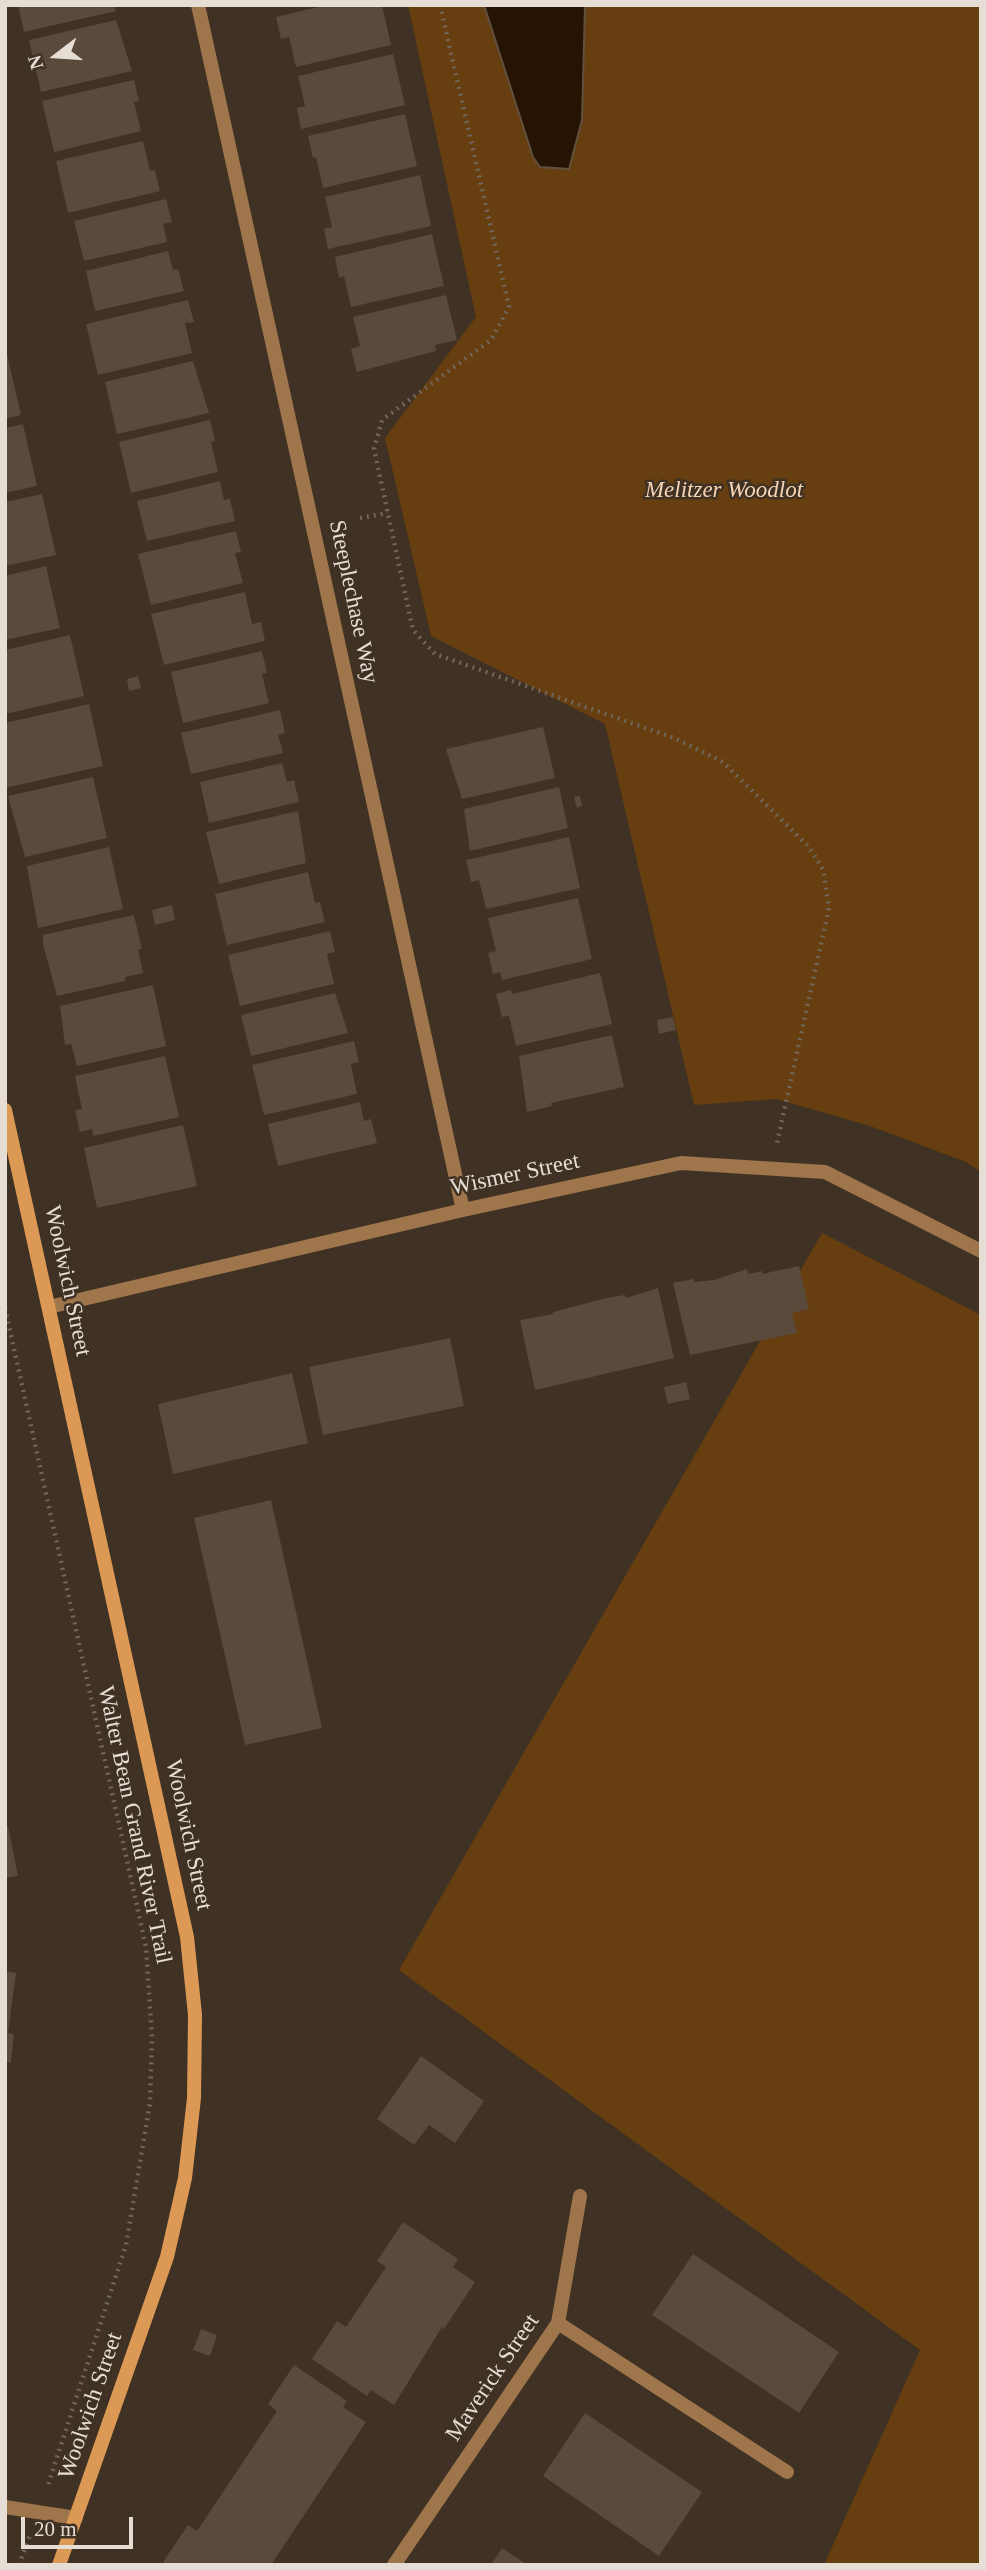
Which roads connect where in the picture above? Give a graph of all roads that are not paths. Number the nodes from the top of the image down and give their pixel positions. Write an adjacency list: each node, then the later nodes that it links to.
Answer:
1 (198, 5): 3 (street, Steeplechase Way)
2 (5, 1110): 5 (street, Woolwich Street)
3 (463, 1209): 4 (street, Wismer Street); 5 (street, Wismer Street)
4 (981, 1251)
5 (49, 1307): 10 (street, Woolwich Street)
6 (580, 2196): 7 (street, Maverick Street)
7 (558, 2323): 8 (street); 12 (street, Maverick Street)
8 (787, 2472)
9 (5, 2507): 10 (street)
10 (76, 2518): 11 (street, Woolwich Street)
11 (59, 2565)
12 (394, 2565)

